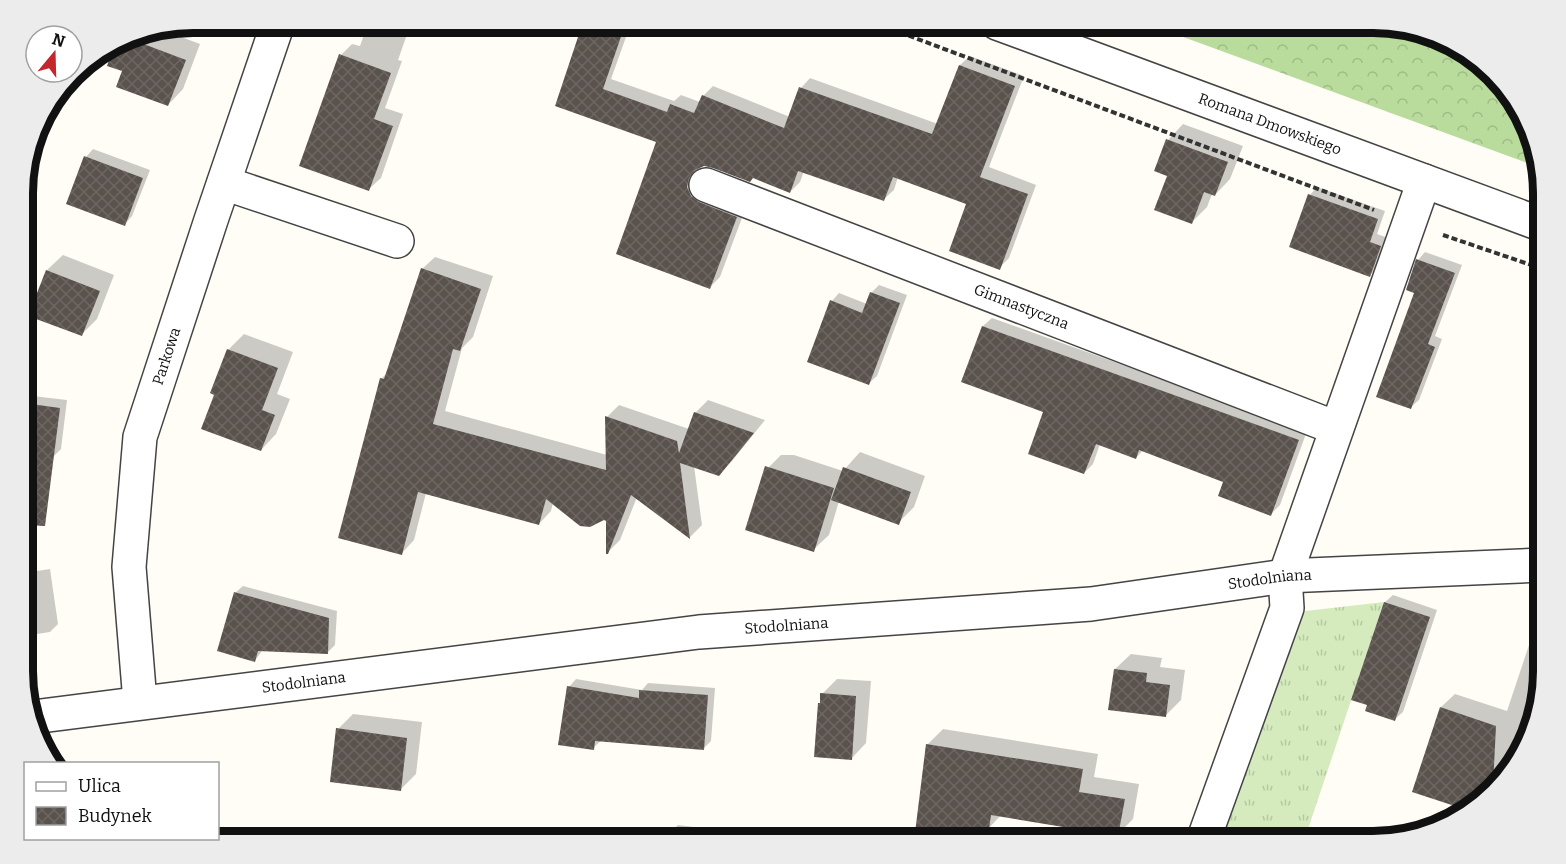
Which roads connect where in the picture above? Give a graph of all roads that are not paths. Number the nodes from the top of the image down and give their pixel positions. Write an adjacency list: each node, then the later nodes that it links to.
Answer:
1 (274, 33): 4 (street, Parkowa)
2 (1027, 33): 3 (street, Romana Dmowskiego)
3 (1424, 181): 6 (street, Romana Dmowskiego); 8 (street)
4 (224, 183): 7 (street); 11 (street, Parkowa)
5 (706, 185): 8 (street, Gimnastyczna)
6 (1533, 221)
7 (397, 242)
8 (1336, 428): 10 (street)
9 (1533, 565): 10 (street, Stodolniana)
10 (1285, 576): 11 (street, Stodolniana); 13 (street)
11 (140, 702): 12 (street, Stodolniana)
12 (39, 716)
13 (1207, 831)

